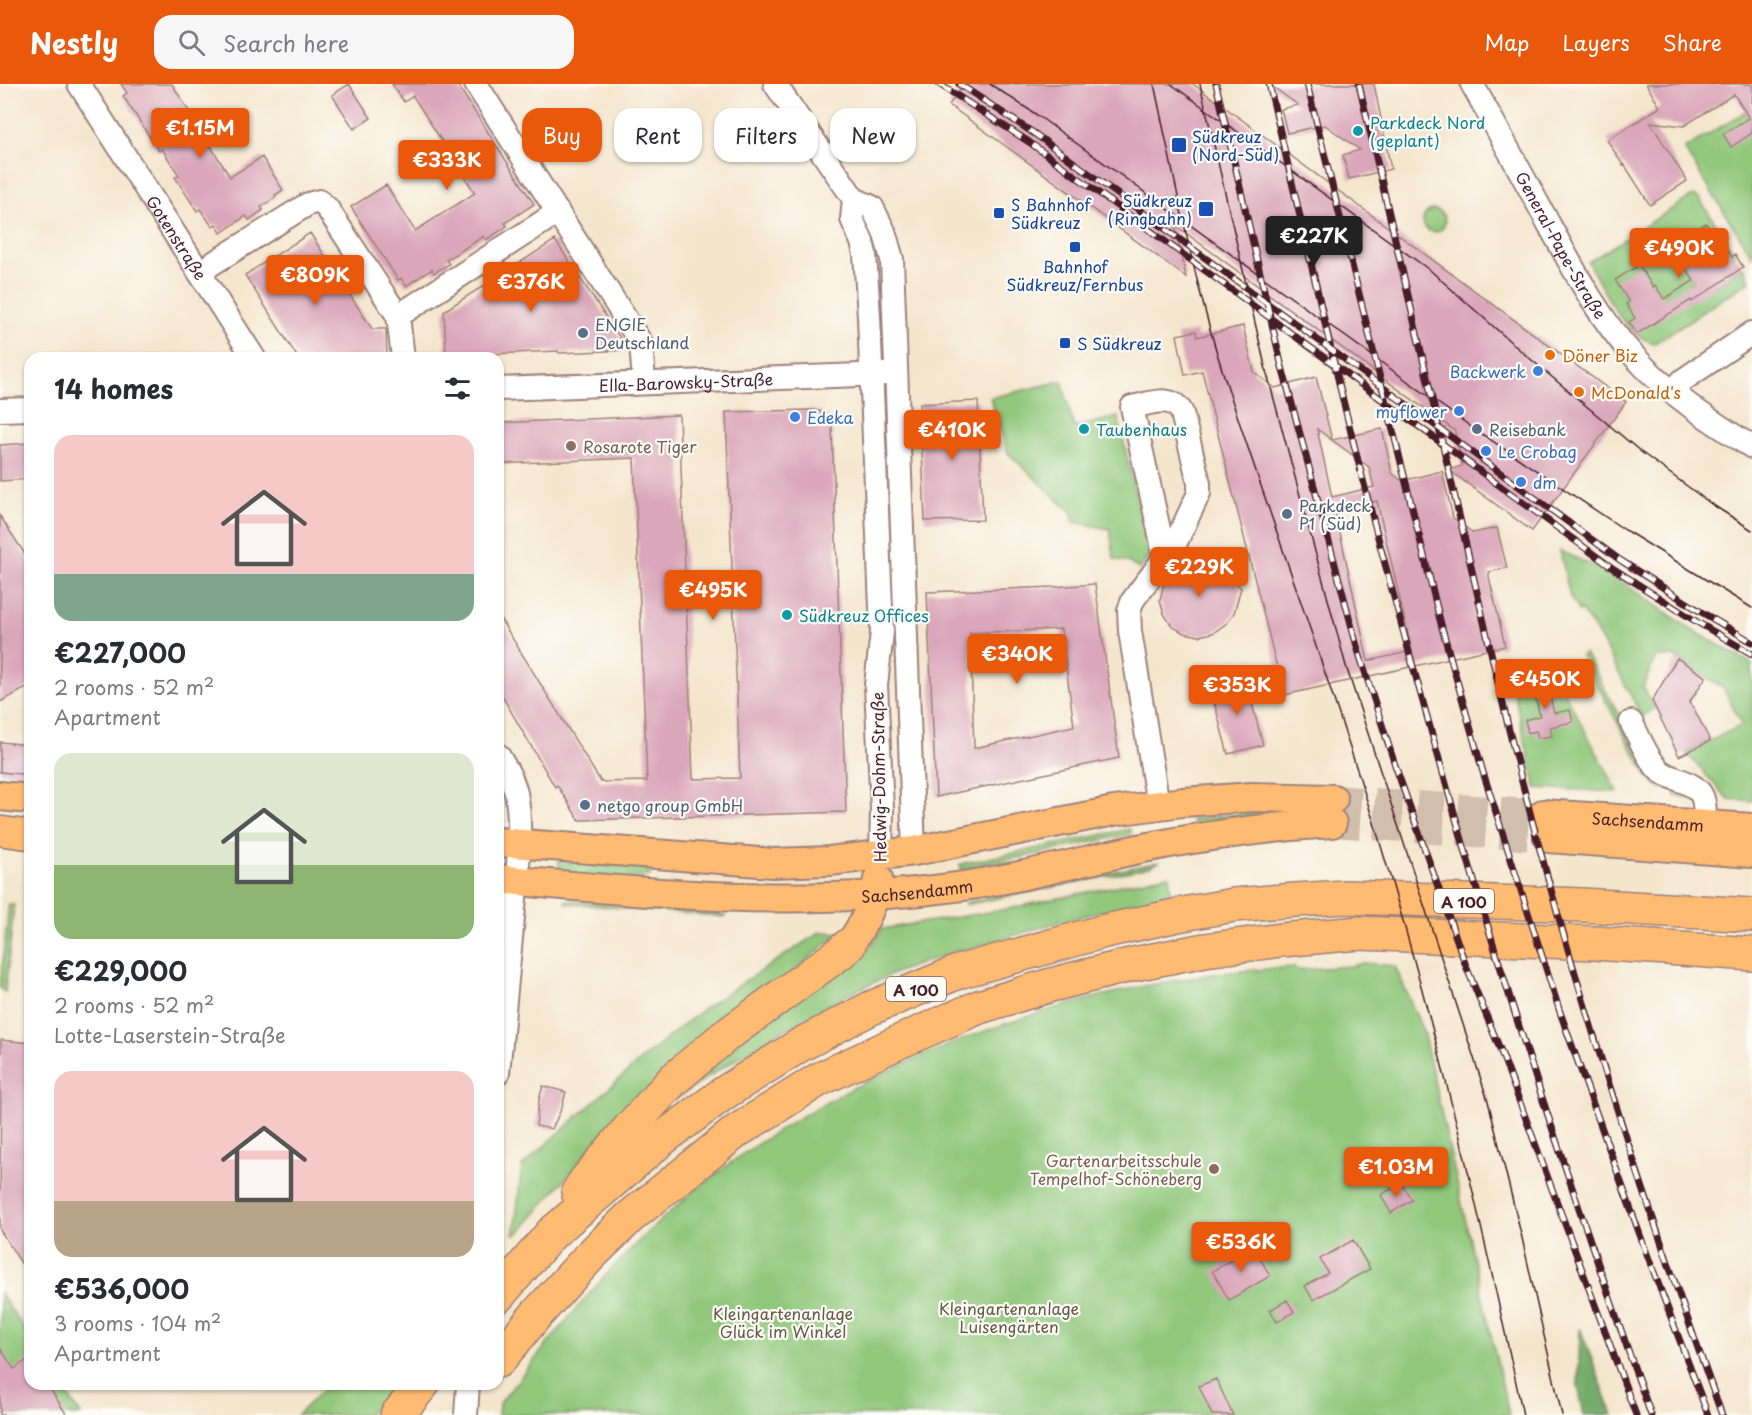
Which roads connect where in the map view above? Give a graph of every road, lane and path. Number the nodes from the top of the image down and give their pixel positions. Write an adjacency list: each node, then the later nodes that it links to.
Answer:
1 (79, 84): 7 (street, Gotenstraße)
2 (476, 84): 6 (street)
3 (775, 84): 5 (street)
4 (1472, 84): 16 (street, General-Pape-Straße)
5 (854, 199): 12 (street, Hedwig-Dohm-Straße); 13 (street, Hedwig-Dohm-Straße)
6 (558, 212): 8 (street); 14 (street)
7 (200, 272): 8 (street); 10 (street, Gotenstraße)
8 (398, 316): 11 (street)
9 (1752, 333): 16 (street)
10 (250, 352)
11 (402, 352)
12 (897, 374): 13 (street, Ella-Barowsky-Straße); 32 (street, Hedwig-Dohm-Straße)
13 (872, 375): 14 (street, Ella-Barowsky-Straße); 34 (street, Hedwig-Dohm-Straße)
14 (644, 382): 15 (street, Ella-Barowsky-Straße)
15 (504, 388)
16 (1672, 392): 19 (street, General-Pape-Straße)
17 (24, 409): 18 (street)
18 (0, 410)
19 (1752, 447)
20 (1164, 559): 20 (street); 25 (street)
21 (1631, 722): 26 (street)
22 (504, 766): 30 (street)
23 (0, 796): 24 (main road)
24 (24, 798)
25 (1158, 805): 31 (main road); 31 (main road, Sachsendamm); 32 (main road, Sachsendamm)
26 (1705, 825): 27 (main road, Sachsendamm); 33 (main road, Sachsendamm)
27 (1752, 828)
28 (0, 831): 29 (main road)
29 (24, 834)
30 (508, 843): 34 (main road, Sachsendamm); 35 (street)
31 (1165, 844): 36 (main road, Sachsendamm)
32 (914, 851): 34 (main road, Sachsendamm); 36 (main road, Hedwig-Dohm-Straße)
33 (1752, 853)
34 (881, 856): 36 (main road, Hedwig-Dohm-Straße)
35 (508, 880): 36 (main road, Sachsendamm); 40 (street)
36 (876, 896): 38 (main road)
37 (1752, 915): 41 (highway, A 100)
38 (849, 945): 41 (highway)
39 (1752, 954): 43 (highway, A 100)
40 (504, 957)
41 (551, 1234): 42 (highway, A 100)
42 (504, 1289)
43 (504, 1354)
44 (418, 1390): 47 (highway)
45 (467, 1390): 49 (street, bridge)
46 (473, 1390): 48 (highway)
47 (397, 1415)
48 (453, 1415)
49 (465, 1415)

